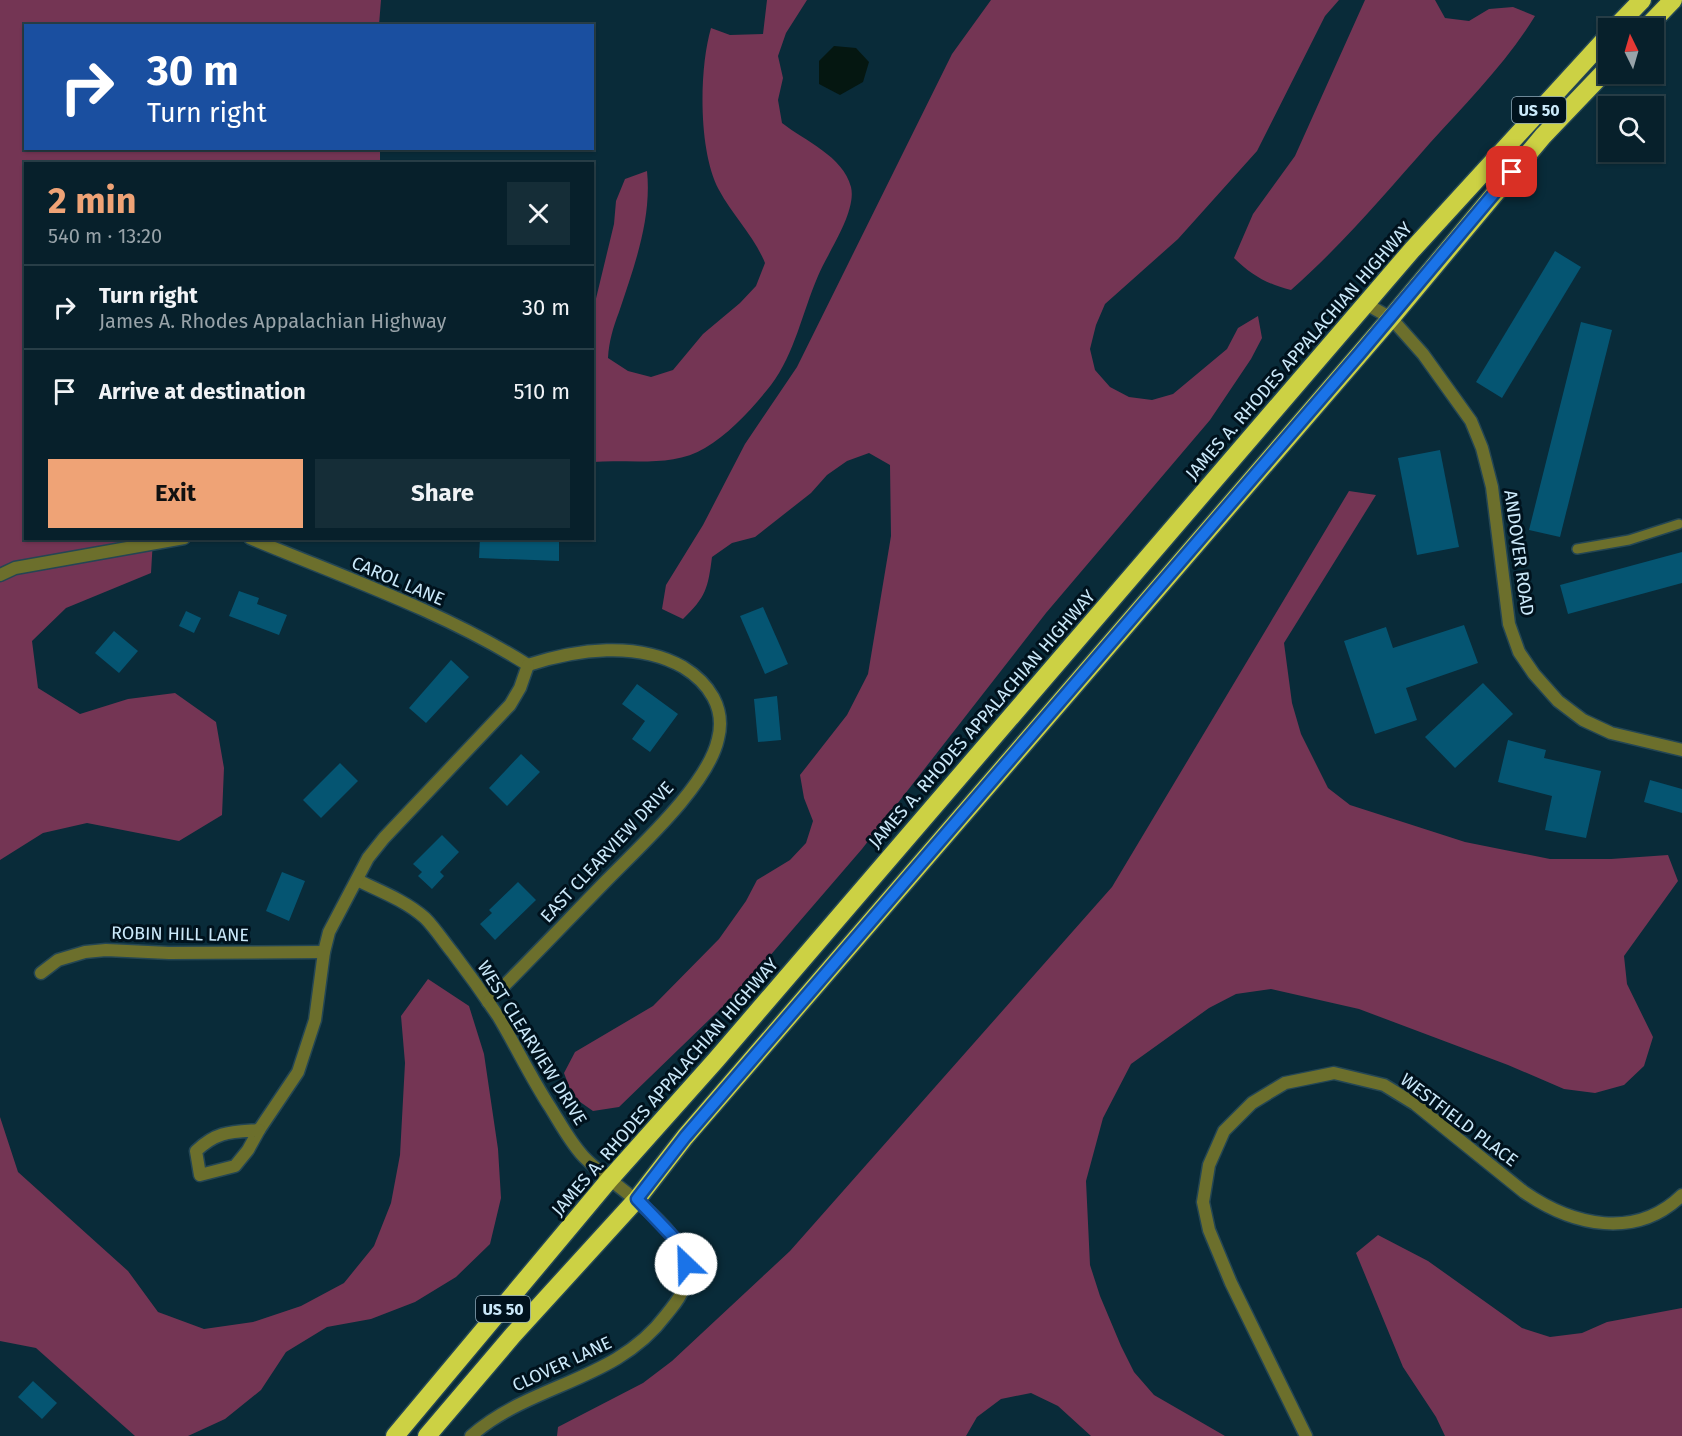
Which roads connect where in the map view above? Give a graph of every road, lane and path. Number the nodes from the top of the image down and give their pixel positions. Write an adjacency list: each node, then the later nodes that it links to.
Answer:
1 (1642, 0): 3 (highway)
2 (1673, 0): 4 (highway)
3 (1625, 18)
4 (1656, 18)
5 (1598, 47): 7 (highway, JAMES A. RHODES APPALACHIAN HIGHWAY / US 50)
6 (1598, 78): 8 (highway, US 50)
7 (1366, 304): 8 (street, ANDOVER ROAD); 21 (highway, JAMES A. RHODES APPALACHIAN HIGHWAY / US 50)
8 (1391, 318): 15 (street, ANDOVER ROAD); 23 (highway, US 50)
9 (1679, 524): 12 (lane)
10 (173, 540): 13 (street)
11 (255, 540): 14 (street, CAROL LANE)
12 (1577, 549)
13 (0, 575)
14 (528, 665): 16 (street); 19 (street, EAST CLEARVIEW DRIVE)
15 (1682, 750)
16 (357, 880): 17 (street); 19 (street, WEST CLEARVIEW DRIVE)
17 (324, 952): 18 (street, ROBIN HILL LANE); 20 (street)
18 (41, 973)
19 (489, 1002): 21 (street, WEST CLEARVIEW DRIVE)
20 (259, 1131): 20 (street)
21 (609, 1180): 23 (street, WEST CLEARVIEW DRIVE); 24 (highway, JAMES A. RHODES APPALACHIAN HIGHWAY / US 50)
22 (1682, 1195): 27 (street, WESTFIELD PLACE)
23 (637, 1199): 25 (highway, US 50); 26 (street, CLOVER LANE)
24 (395, 1436)
25 (427, 1436)
26 (471, 1436)
27 (1306, 1436)

